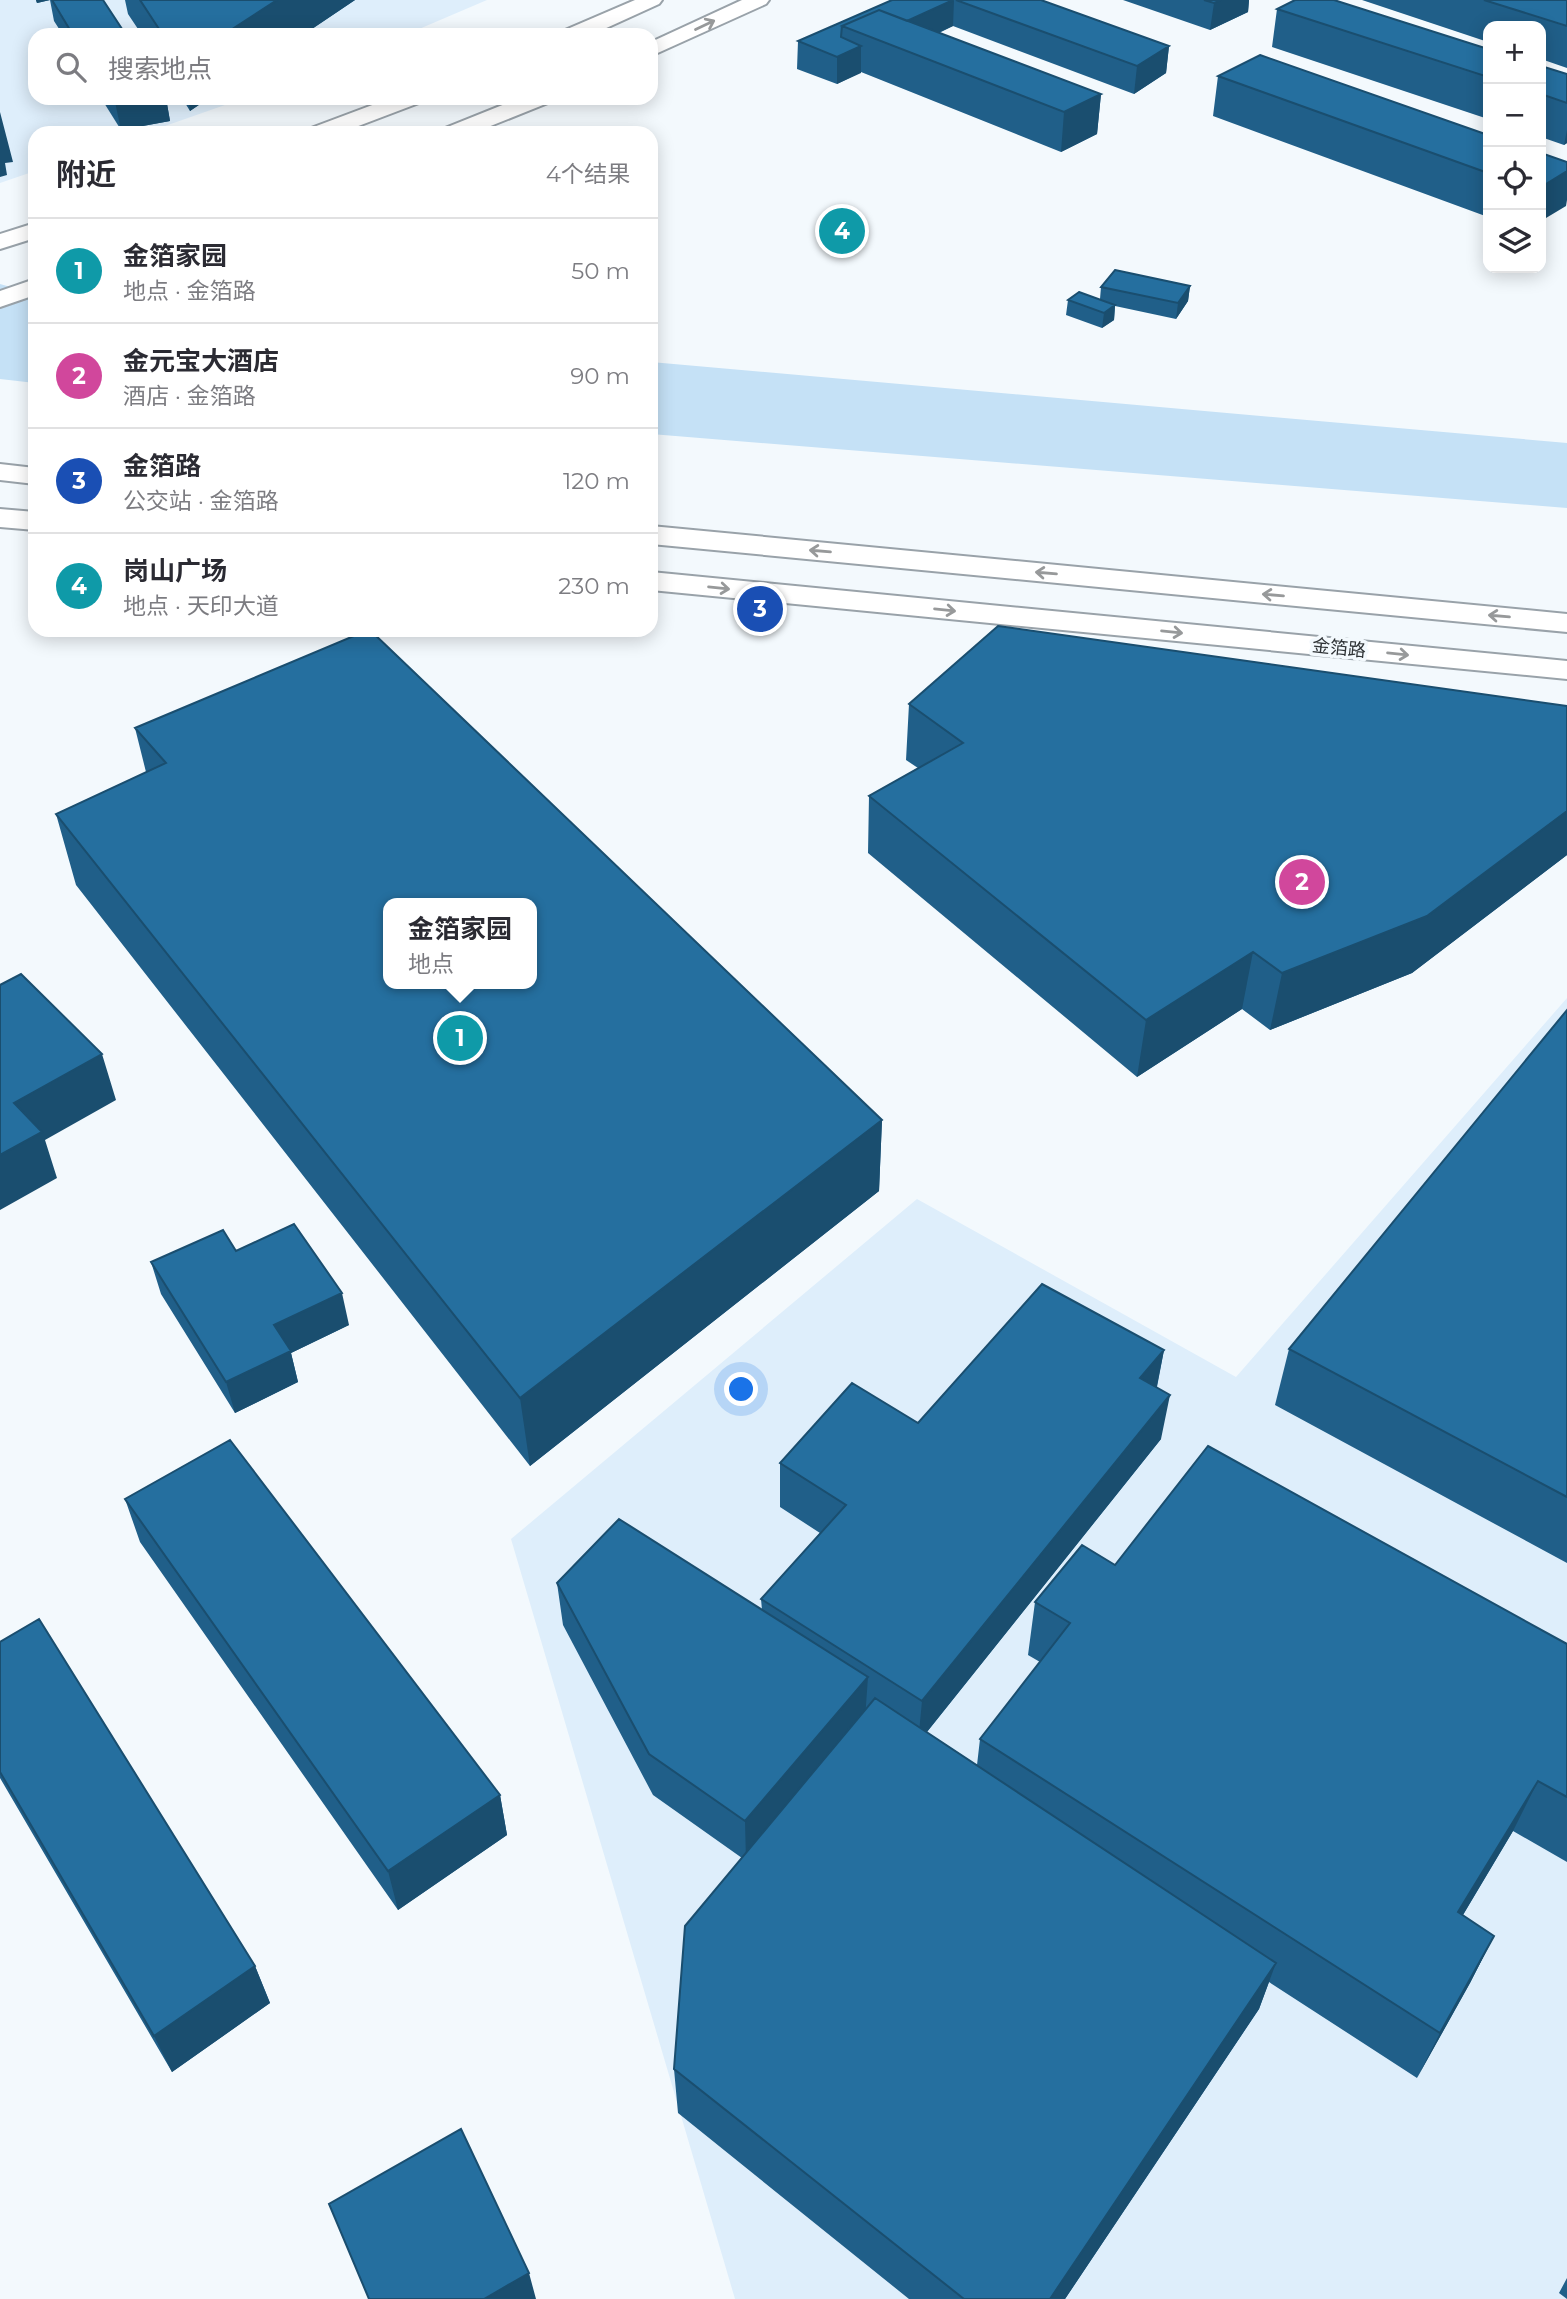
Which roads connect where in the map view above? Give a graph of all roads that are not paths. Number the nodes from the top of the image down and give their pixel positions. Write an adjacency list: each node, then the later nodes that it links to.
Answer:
1 (652, 0): 3 (main road)
2 (759, 0): 4 (main road, one-way to 2)
3 (589, 28)
4 (658, 47)
5 (393, 105): 7 (main road)
6 (523, 105): 8 (main road)
7 (337, 126)
8 (470, 126)
9 (28, 232): 10 (main road)
10 (0, 242)
11 (28, 290): 12 (main road)
12 (0, 299)
13 (0, 472): 14 (main road)
14 (28, 475)
15 (0, 518): 16 (main road)
16 (28, 520)
17 (658, 536): 19 (main road, one-way to 17)
18 (658, 582): 20 (main road, 金箔路, one-way to 20)
19 (1567, 623)
20 (1567, 670)

